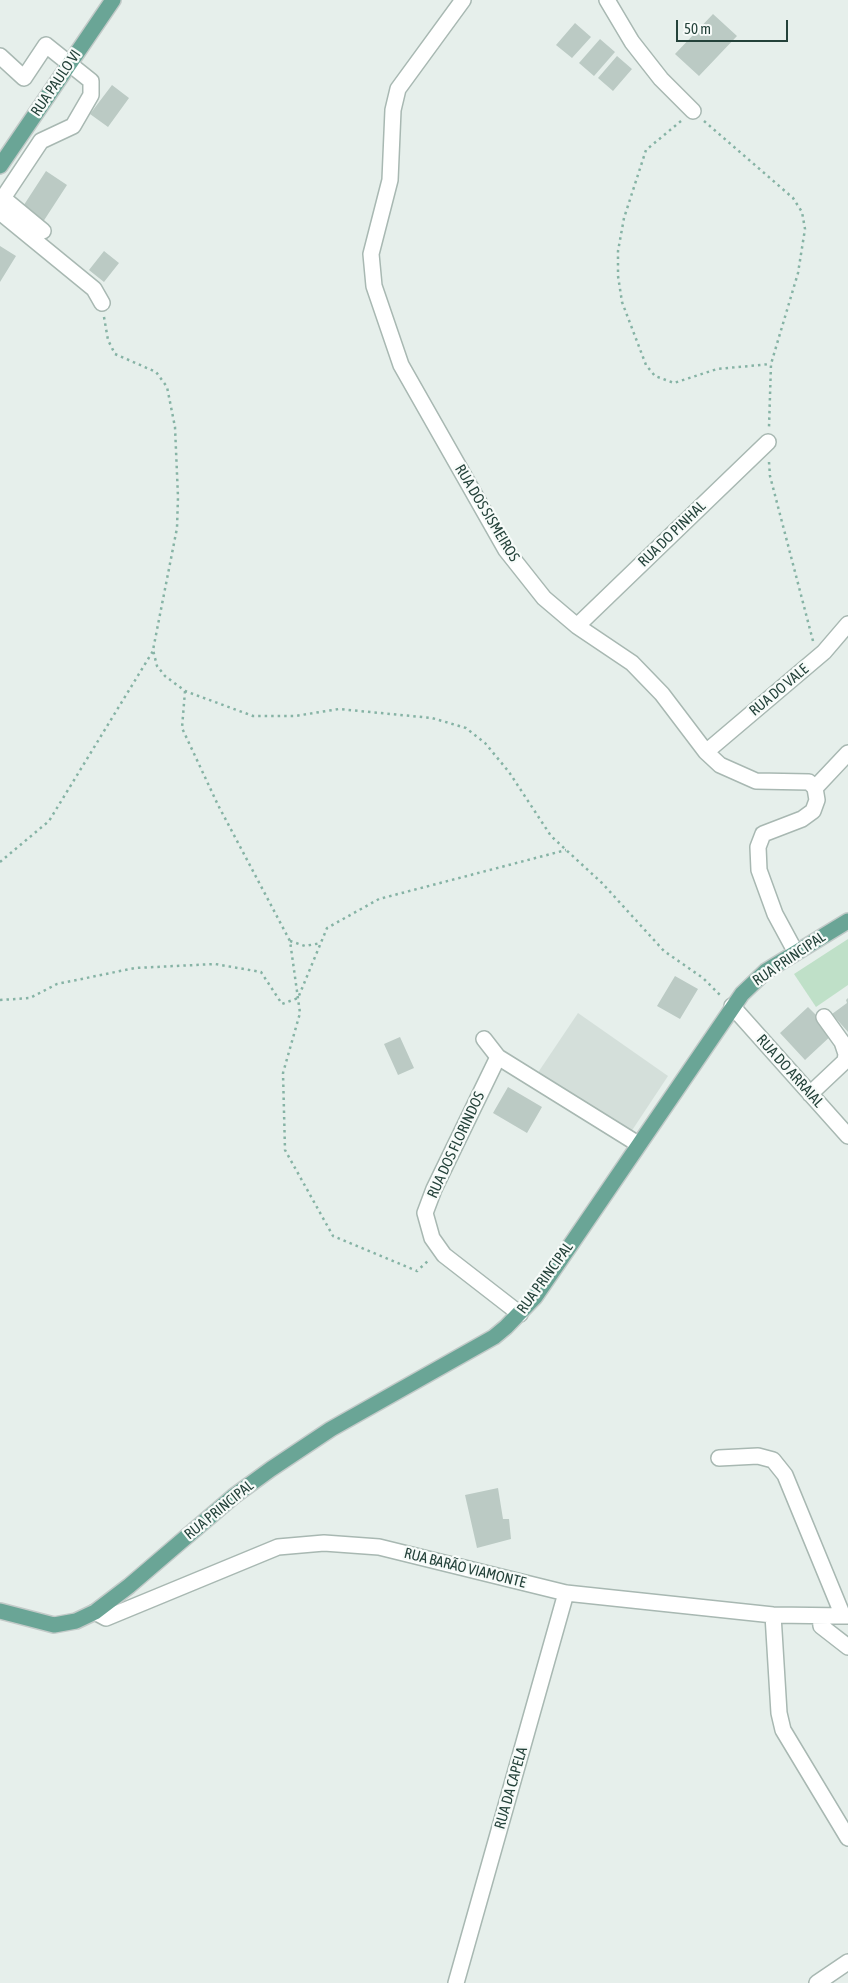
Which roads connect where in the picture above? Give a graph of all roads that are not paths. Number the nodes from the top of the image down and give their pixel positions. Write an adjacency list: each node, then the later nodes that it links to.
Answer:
1 (113, 0): 5 (main road, RUA PAULO VI)
2 (463, 0): 14 (street, RUA DOS SISMEIROS)
3 (607, 0): 6 (street)
4 (0, 56): 5 (street)
5 (69, 64): 7 (main road, RUA PAULO VI); 8 (street)
6 (693, 111)
7 (0, 166): 8 (street)
8 (16, 179): 10 (street)
9 (0, 212): 11 (street)
10 (43, 231)
11 (102, 304)
12 (768, 442): 14 (street, RUA DO PINHAL)
13 (848, 624): 15 (street, RUA DO VALE)
14 (577, 626): 15 (street, RUA DOS SISMEIROS)
15 (706, 752): 17 (street, RUA DOS SISMEIROS)
16 (848, 753): 17 (street)
17 (815, 788): 19 (street)
18 (848, 921): 19 (main road, RUA PRINCIPAL)
19 (795, 951): 20 (main road, RUA PRINCIPAL)
20 (732, 1006): 24 (street, RUA DO ARRAIAL); 26 (main road, RUA PRINCIPAL)
21 (824, 1017): 24 (street)
22 (484, 1039): 23 (street)
23 (498, 1057): 26 (street); 27 (street, RUA DOS FLORINDOS)
24 (810, 1094): 25 (street, RUA DO ARRAIAL)
25 (848, 1136)
26 (638, 1144): 27 (main road, RUA PRINCIPAL)
27 (520, 1314): 31 (main road, RUA PRINCIPAL)
28 (719, 1458): 34 (street)
29 (566, 1593): 31 (street, RUA BARÃO VIAMONTE); 32 (street, RUA BARÃO VIAMONTE); 38 (street, RUA DA CAPELA)
30 (0, 1611): 31 (main road, RUA PRINCIPAL)
31 (95, 1612)
32 (773, 1615): 33 (street, RUA BARÃO VIAMONTE); 36 (street)
33 (820, 1616): 34 (street, RUA BARÃO VIAMONTE); 35 (street)
34 (845, 1616)
35 (848, 1647)
36 (848, 1838)
37 (848, 1962): 39 (street)
38 (456, 1983)
39 (817, 1983)

